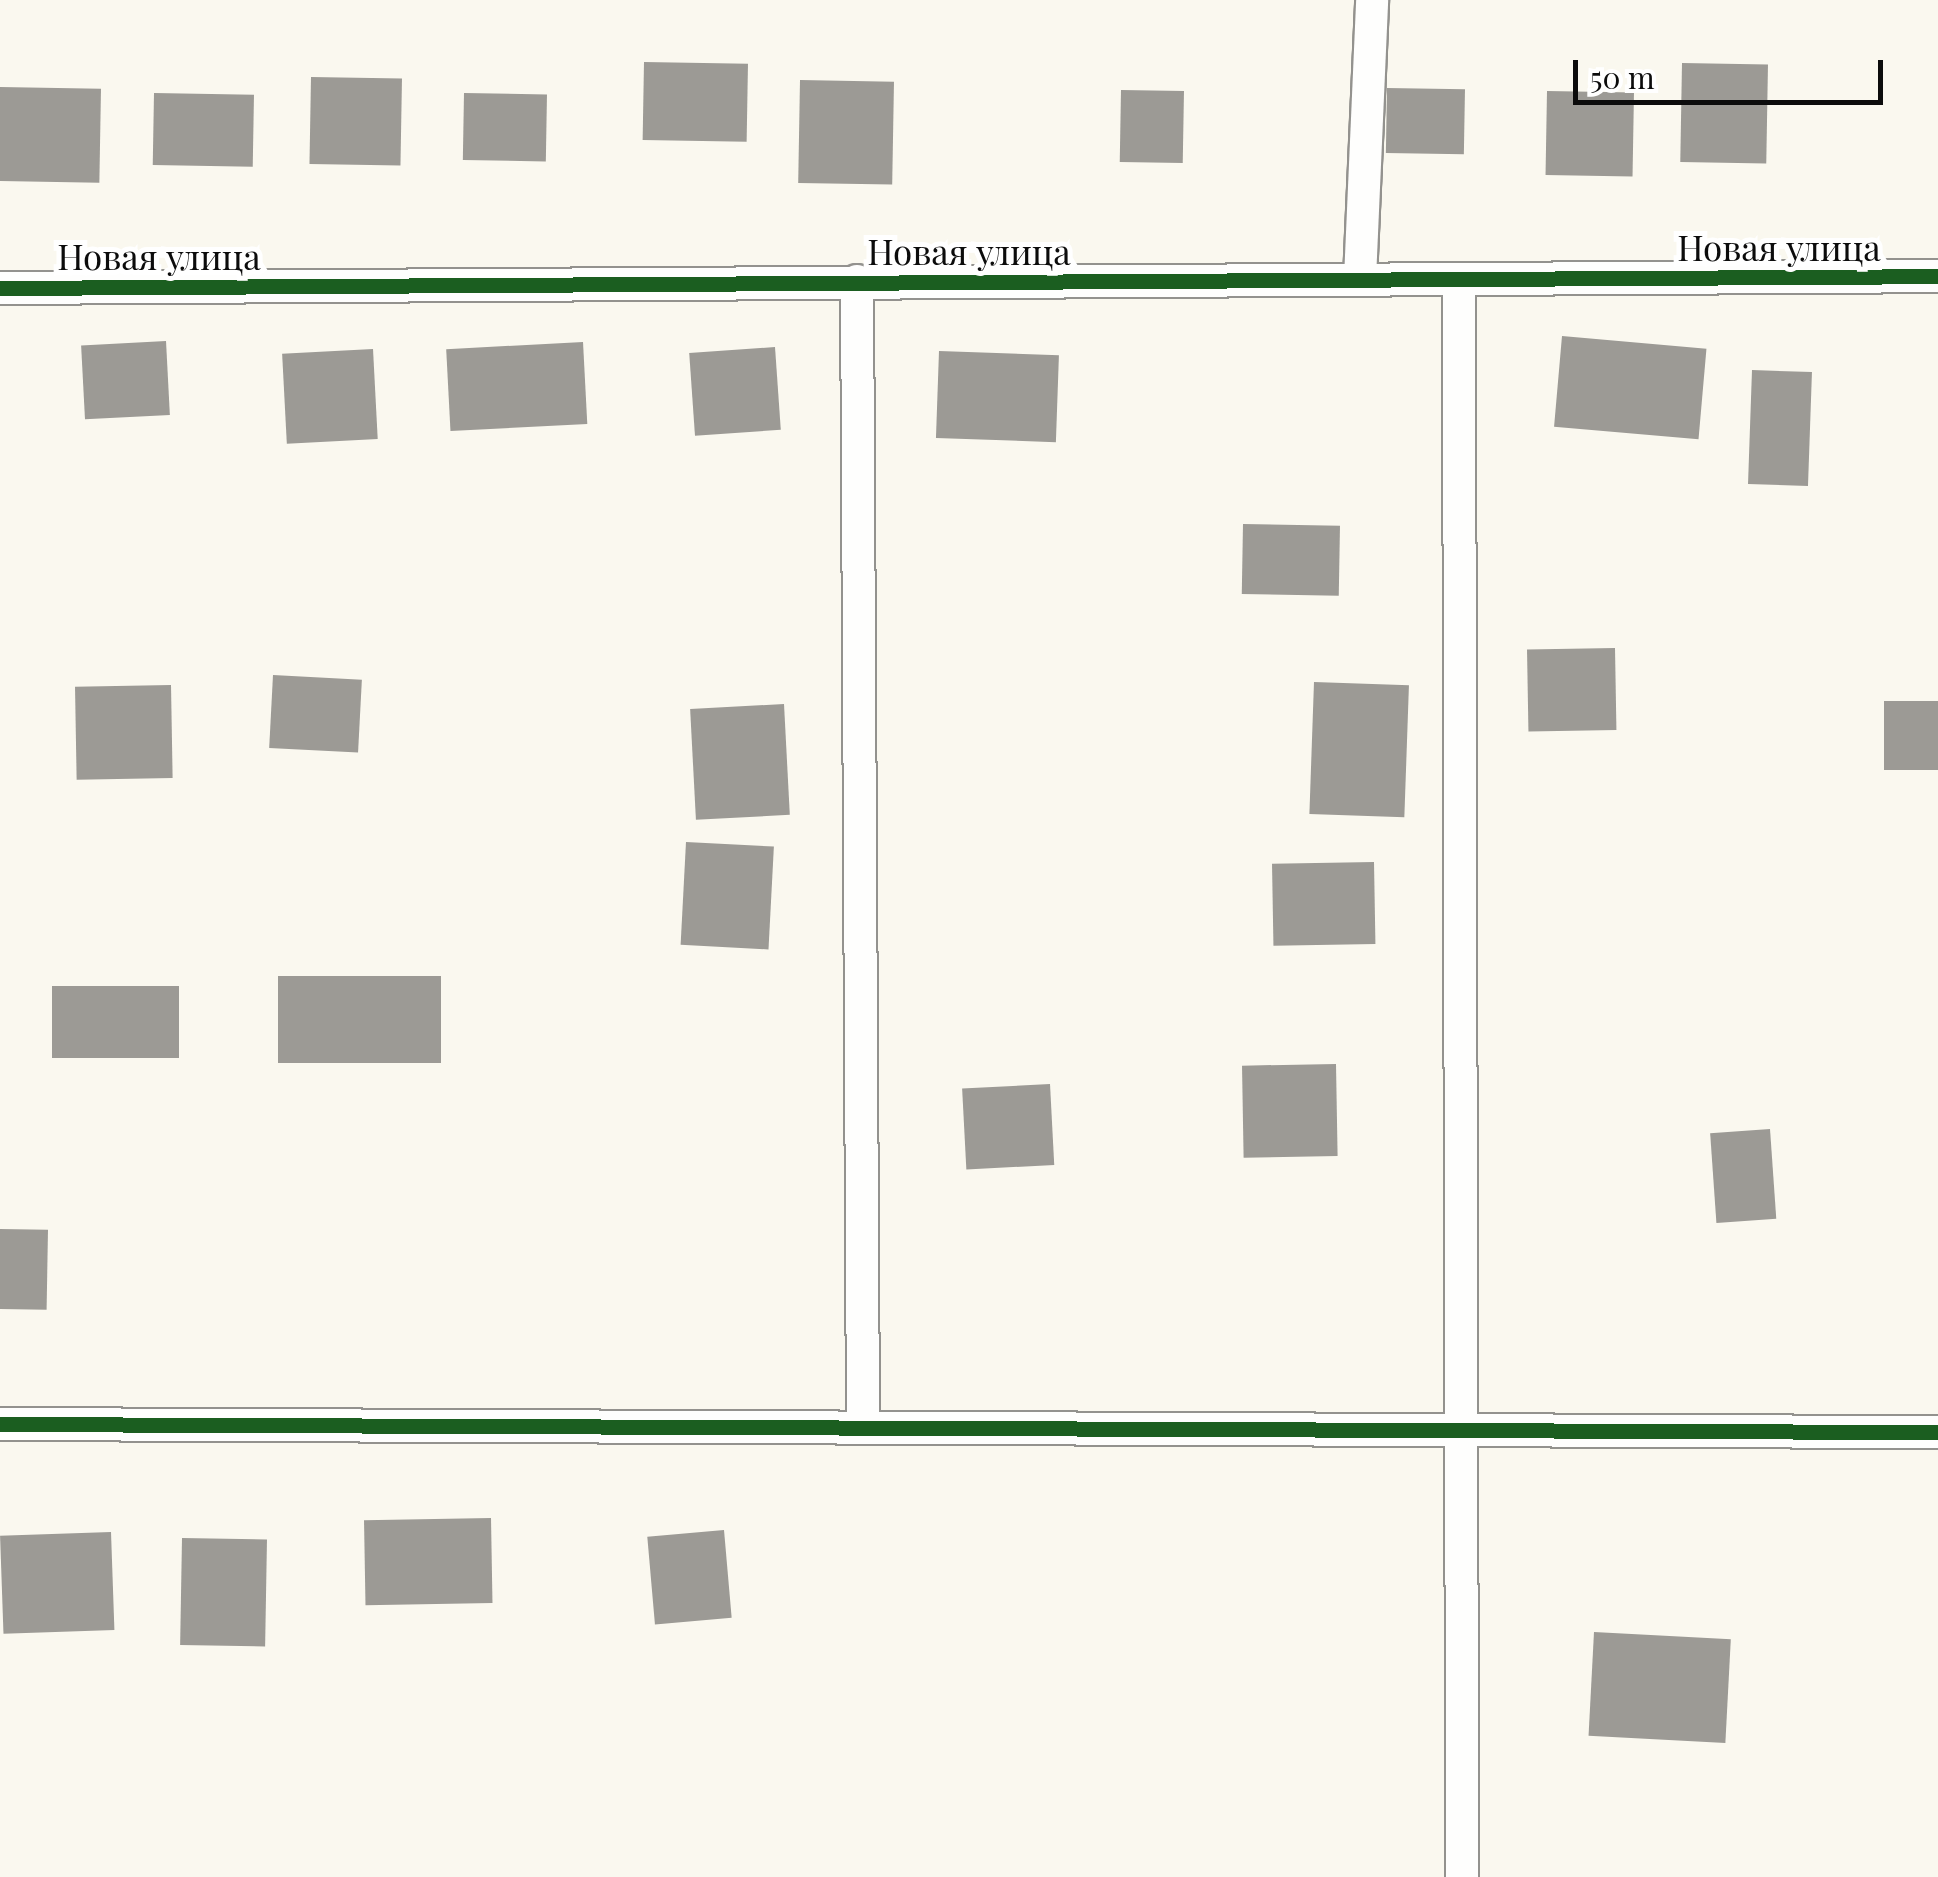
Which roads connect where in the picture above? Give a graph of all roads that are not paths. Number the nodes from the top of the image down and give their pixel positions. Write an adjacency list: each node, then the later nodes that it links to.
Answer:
1 (1372, 0): 4 (street)
2 (1938, 276): 3 (street, Новая улица)
3 (1459, 278): 4 (street, Новая улица); 9 (street)
4 (1360, 279): 5 (street, Новая улица)
5 (857, 281): 6 (street, Новая улица); 8 (street)
6 (0, 288)
7 (0, 1424): 8 (street)
8 (863, 1428): 9 (street)
9 (1461, 1430): 10 (street); 11 (street)
10 (1938, 1432)
11 (1462, 1877)

